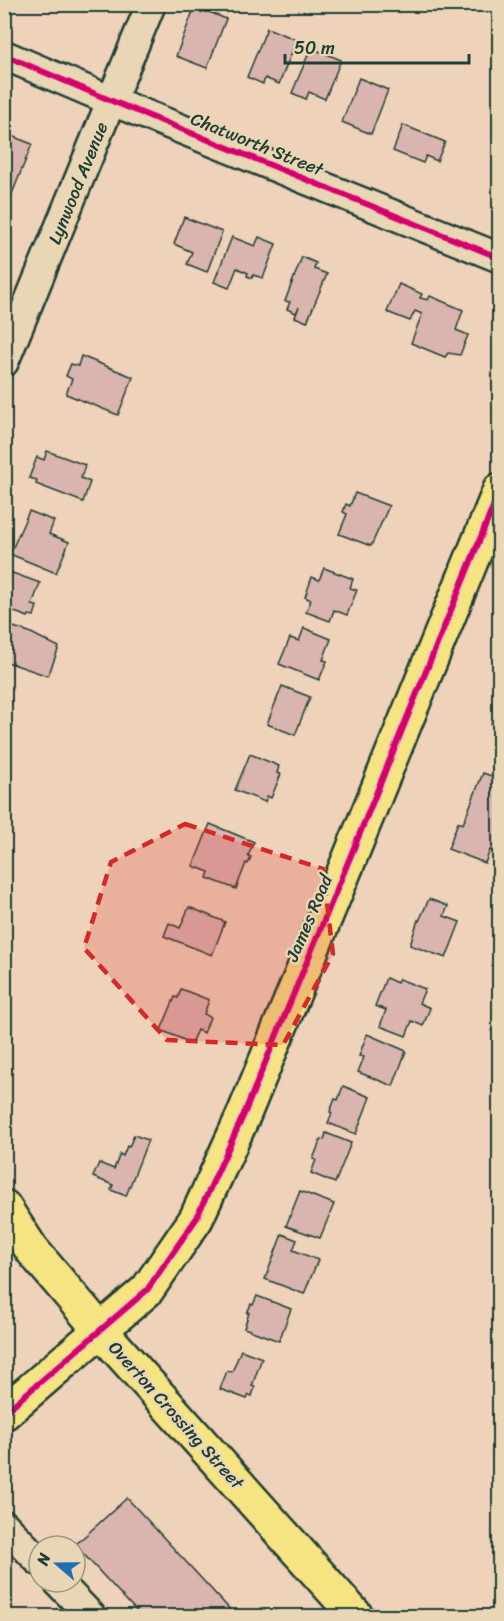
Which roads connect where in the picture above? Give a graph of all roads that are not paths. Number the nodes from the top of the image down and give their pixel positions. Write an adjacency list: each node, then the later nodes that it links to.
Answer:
1 (151, 4): 3 (street, Lynwood Avenue)
2 (4, 55): 3 (street, Chatworth Street)
3 (112, 101): 4 (street, Chatworth Street); 5 (street, Lynwood Avenue)
4 (500, 258)
5 (4, 362)
6 (500, 490): 8 (main road, James Road)
7 (4, 1207): 8 (main road, Overton Crossing Street)
8 (101, 1331): 9 (main road, James Road); 14 (main road, Overton Crossing Street)
9 (4, 1413)
10 (4, 1525): 11 (street)
11 (27, 1549)
12 (69, 1594): 13 (street)
13 (91, 1617)
14 (356, 1617)

